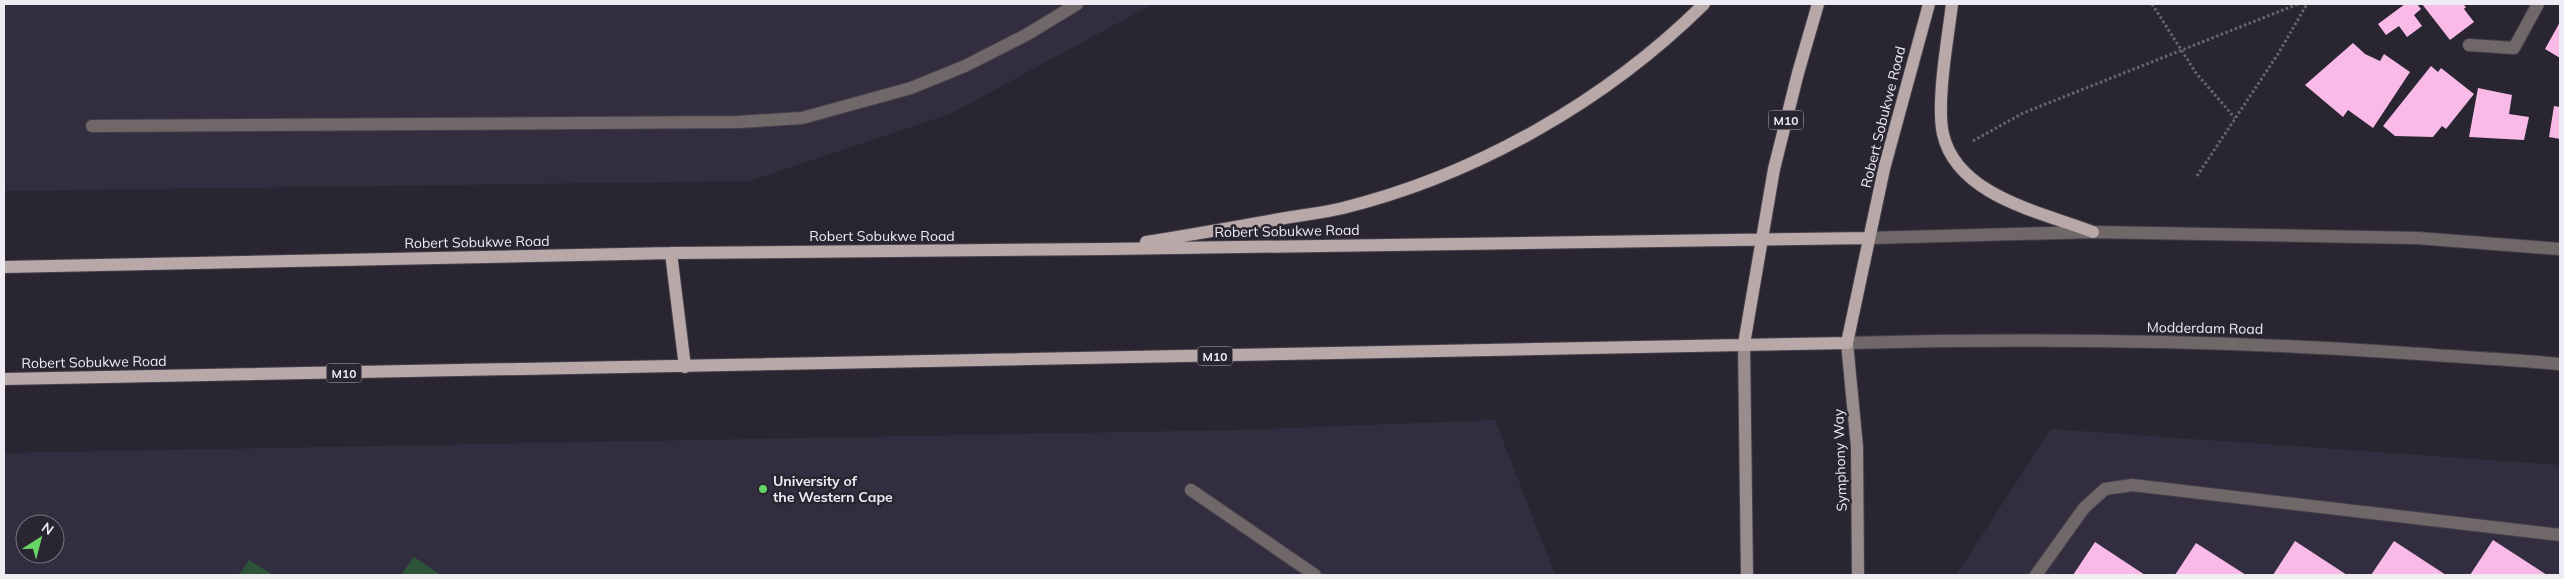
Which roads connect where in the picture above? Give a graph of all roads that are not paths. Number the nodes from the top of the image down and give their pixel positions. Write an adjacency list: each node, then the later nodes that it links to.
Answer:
1 (1076, 4): 8 (street)
2 (1704, 4): 12 (main road)
3 (1818, 4): 11 (main road, M10)
4 (1929, 4): 10 (main road, Robert Sobukwe Road)
5 (1952, 4): 9 (main road)
6 (2538, 4): 7 (street)
7 (2469, 45)
8 (92, 126)
9 (2093, 232): 10 (street); 13 (street)
10 (1868, 238): 11 (main road, Robert Sobukwe Road); 16 (main road, Robert Sobukwe Road)
11 (1761, 239): 12 (main road, Robert Sobukwe Road); 17 (main road, M10)
12 (1107, 249): 14 (main road, Robert Sobukwe Road)
13 (2560, 249)
14 (671, 252): 15 (main road, Robert Sobukwe Road); 19 (main road)
15 (4, 267)
16 (1847, 343): 17 (main road, Robert Sobukwe Road / M10); 18 (street, Modderdam Road); 25 (main road, Symphony Way)
17 (1744, 344): 19 (main road, Robert Sobukwe Road / M10); 24 (main road)
18 (2560, 364)
19 (685, 367): 20 (main road, Robert Sobukwe Road / M10)
20 (4, 379)
21 (1191, 490): 23 (street)
22 (2560, 535): 26 (street)
23 (1315, 575)
24 (1747, 575)
25 (1858, 575)
26 (2036, 575)

